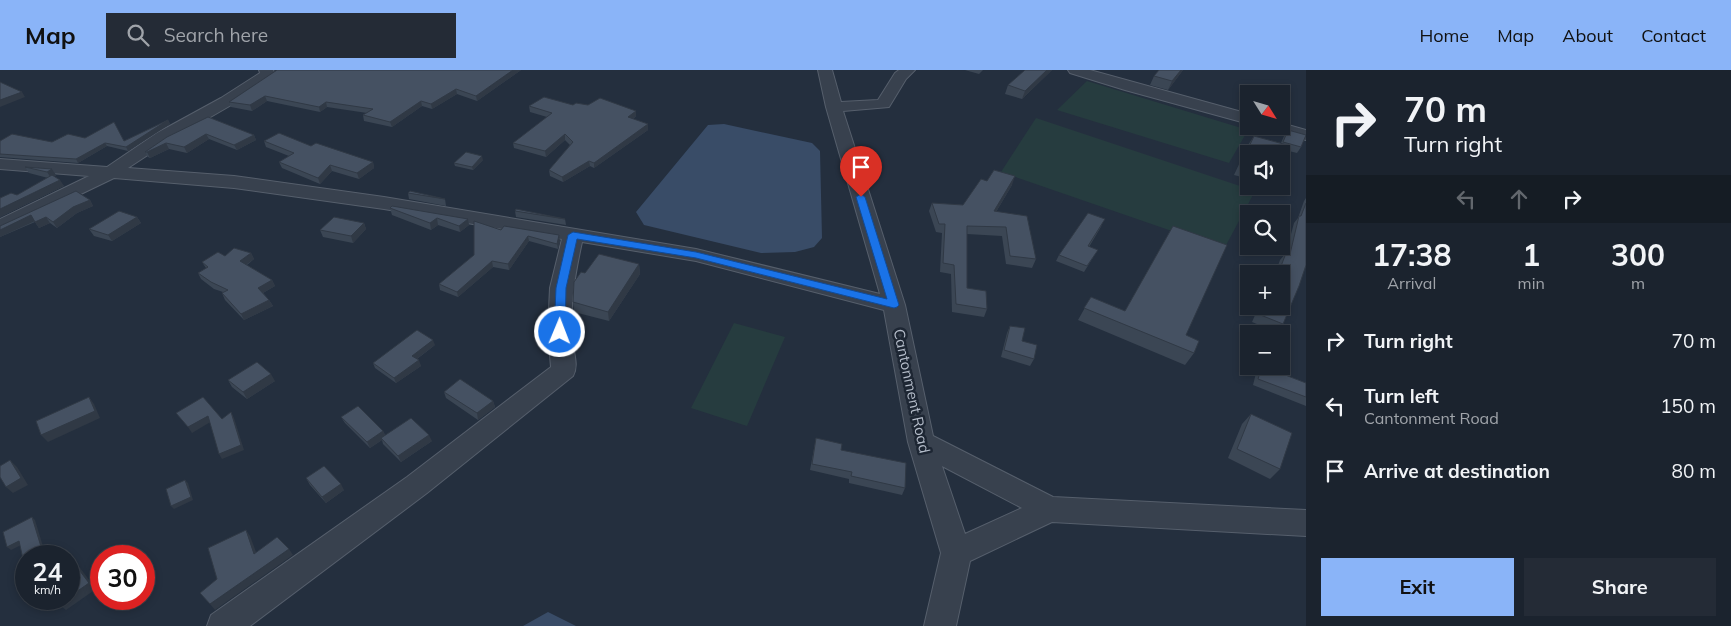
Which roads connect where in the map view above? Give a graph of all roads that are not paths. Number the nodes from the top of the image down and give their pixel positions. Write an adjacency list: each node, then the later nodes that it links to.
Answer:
1 (266, 70): 10 (street)
2 (825, 70): 5 (street, Cantonment Road)
3 (908, 70): 5 (street)
4 (1075, 70): 6 (street)
5 (834, 107): 13 (street, Cantonment Road)
6 (1240, 116)
7 (1290, 130): 8 (street)
8 (1306, 135)
9 (0, 164): 10 (street)
10 (108, 174): 11 (street); 12 (street)
11 (0, 227)
12 (573, 235): 13 (street); 18 (street)
13 (894, 305): 14 (street, Cantonment Road)
14 (921, 442): 15 (street); 17 (street, Cantonment Road)
15 (1050, 509): 16 (street); 17 (street)
16 (1306, 523)
17 (956, 553): 19 (street, Cantonment Road)
18 (223, 626)
19 (940, 626)

